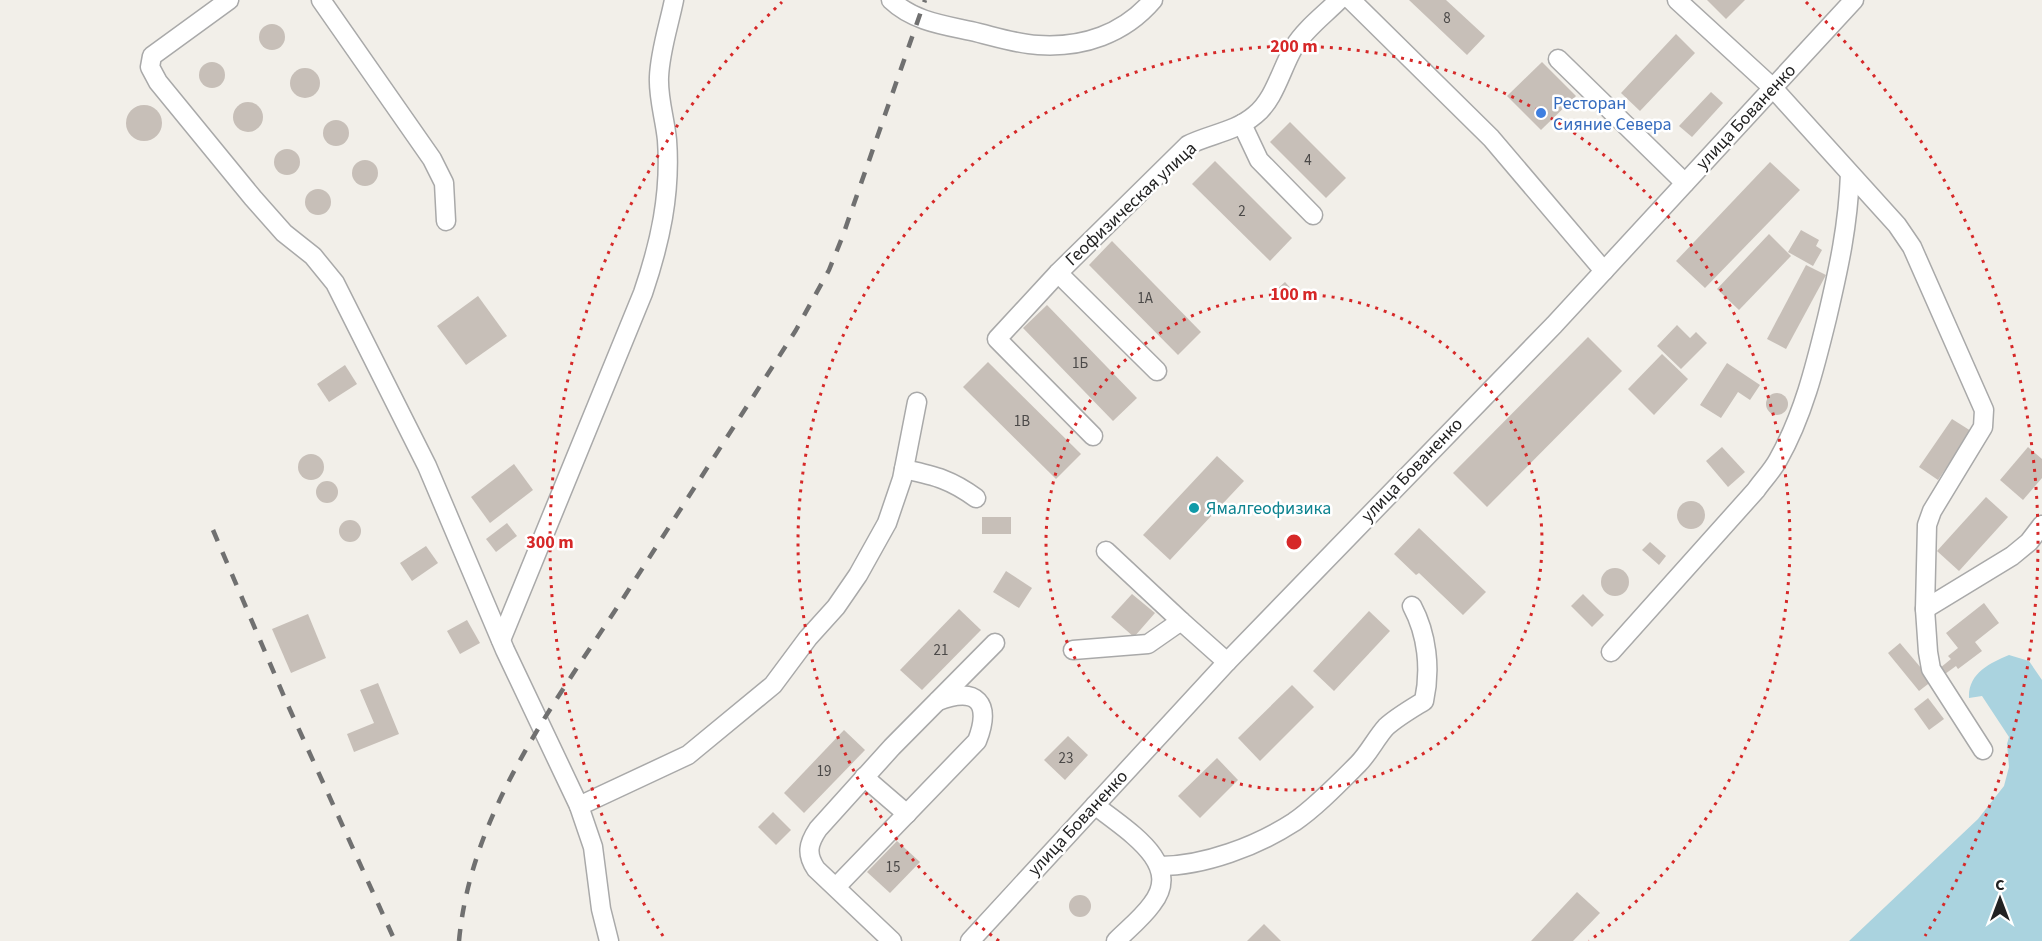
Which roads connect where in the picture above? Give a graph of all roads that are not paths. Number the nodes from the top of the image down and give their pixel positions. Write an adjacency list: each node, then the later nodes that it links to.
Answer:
1 (229, 0): 29 (street)
2 (321, 0): 16 (street)
3 (674, 0): 29 (street)
4 (891, 0): 5 (street)
5 (1153, 0)
6 (1339, 0): 12 (street, Геофизическая улица)
7 (1351, 0): 17 (street)
8 (1677, 0): 11 (street)
9 (1854, 0): 11 (street, улица Бованенко)
10 (1558, 59): 14 (street)
11 (1773, 88): 13 (street); 14 (street, улица Бованенко)
12 (1242, 124): 15 (street); 18 (street, Геофизическая улица)
13 (1850, 174): 27 (street); 32 (street)
14 (1685, 183): 17 (street, улица Бованенко)
15 (1312, 215)
16 (446, 221)
17 (1604, 271): 33 (street, улица Бованенко)
18 (1058, 273): 19 (street); 21 (street, Геофизическая улица)
19 (1157, 371)
20 (917, 402): 22 (street)
21 (1093, 436)
22 (904, 469): 23 (street); 38 (street)
23 (976, 498)
24 (2042, 525): 27 (street)
25 (1106, 551): 28 (street)
26 (1412, 606): 40 (street)
27 (1926, 609): 35 (street)
28 (1181, 621): 31 (street); 33 (street)
29 (501, 639): 38 (street)
30 (995, 643): 34 (street)
31 (1073, 650)
32 (1611, 652)
33 (1227, 662): 37 (street, улица Бованенко)
34 (938, 701): 36 (street); 39 (street)
35 (1983, 750)
36 (864, 777): 39 (street); 41 (street)
37 (1095, 805): 40 (street); 44 (street, улица Бованенко)
38 (579, 806): 42 (street)
39 (907, 814): 41 (street)
40 (1160, 866): 45 (street)
41 (836, 887): 43 (street)
42 (609, 941)
43 (892, 941)
44 (970, 941)
45 (1116, 941)

